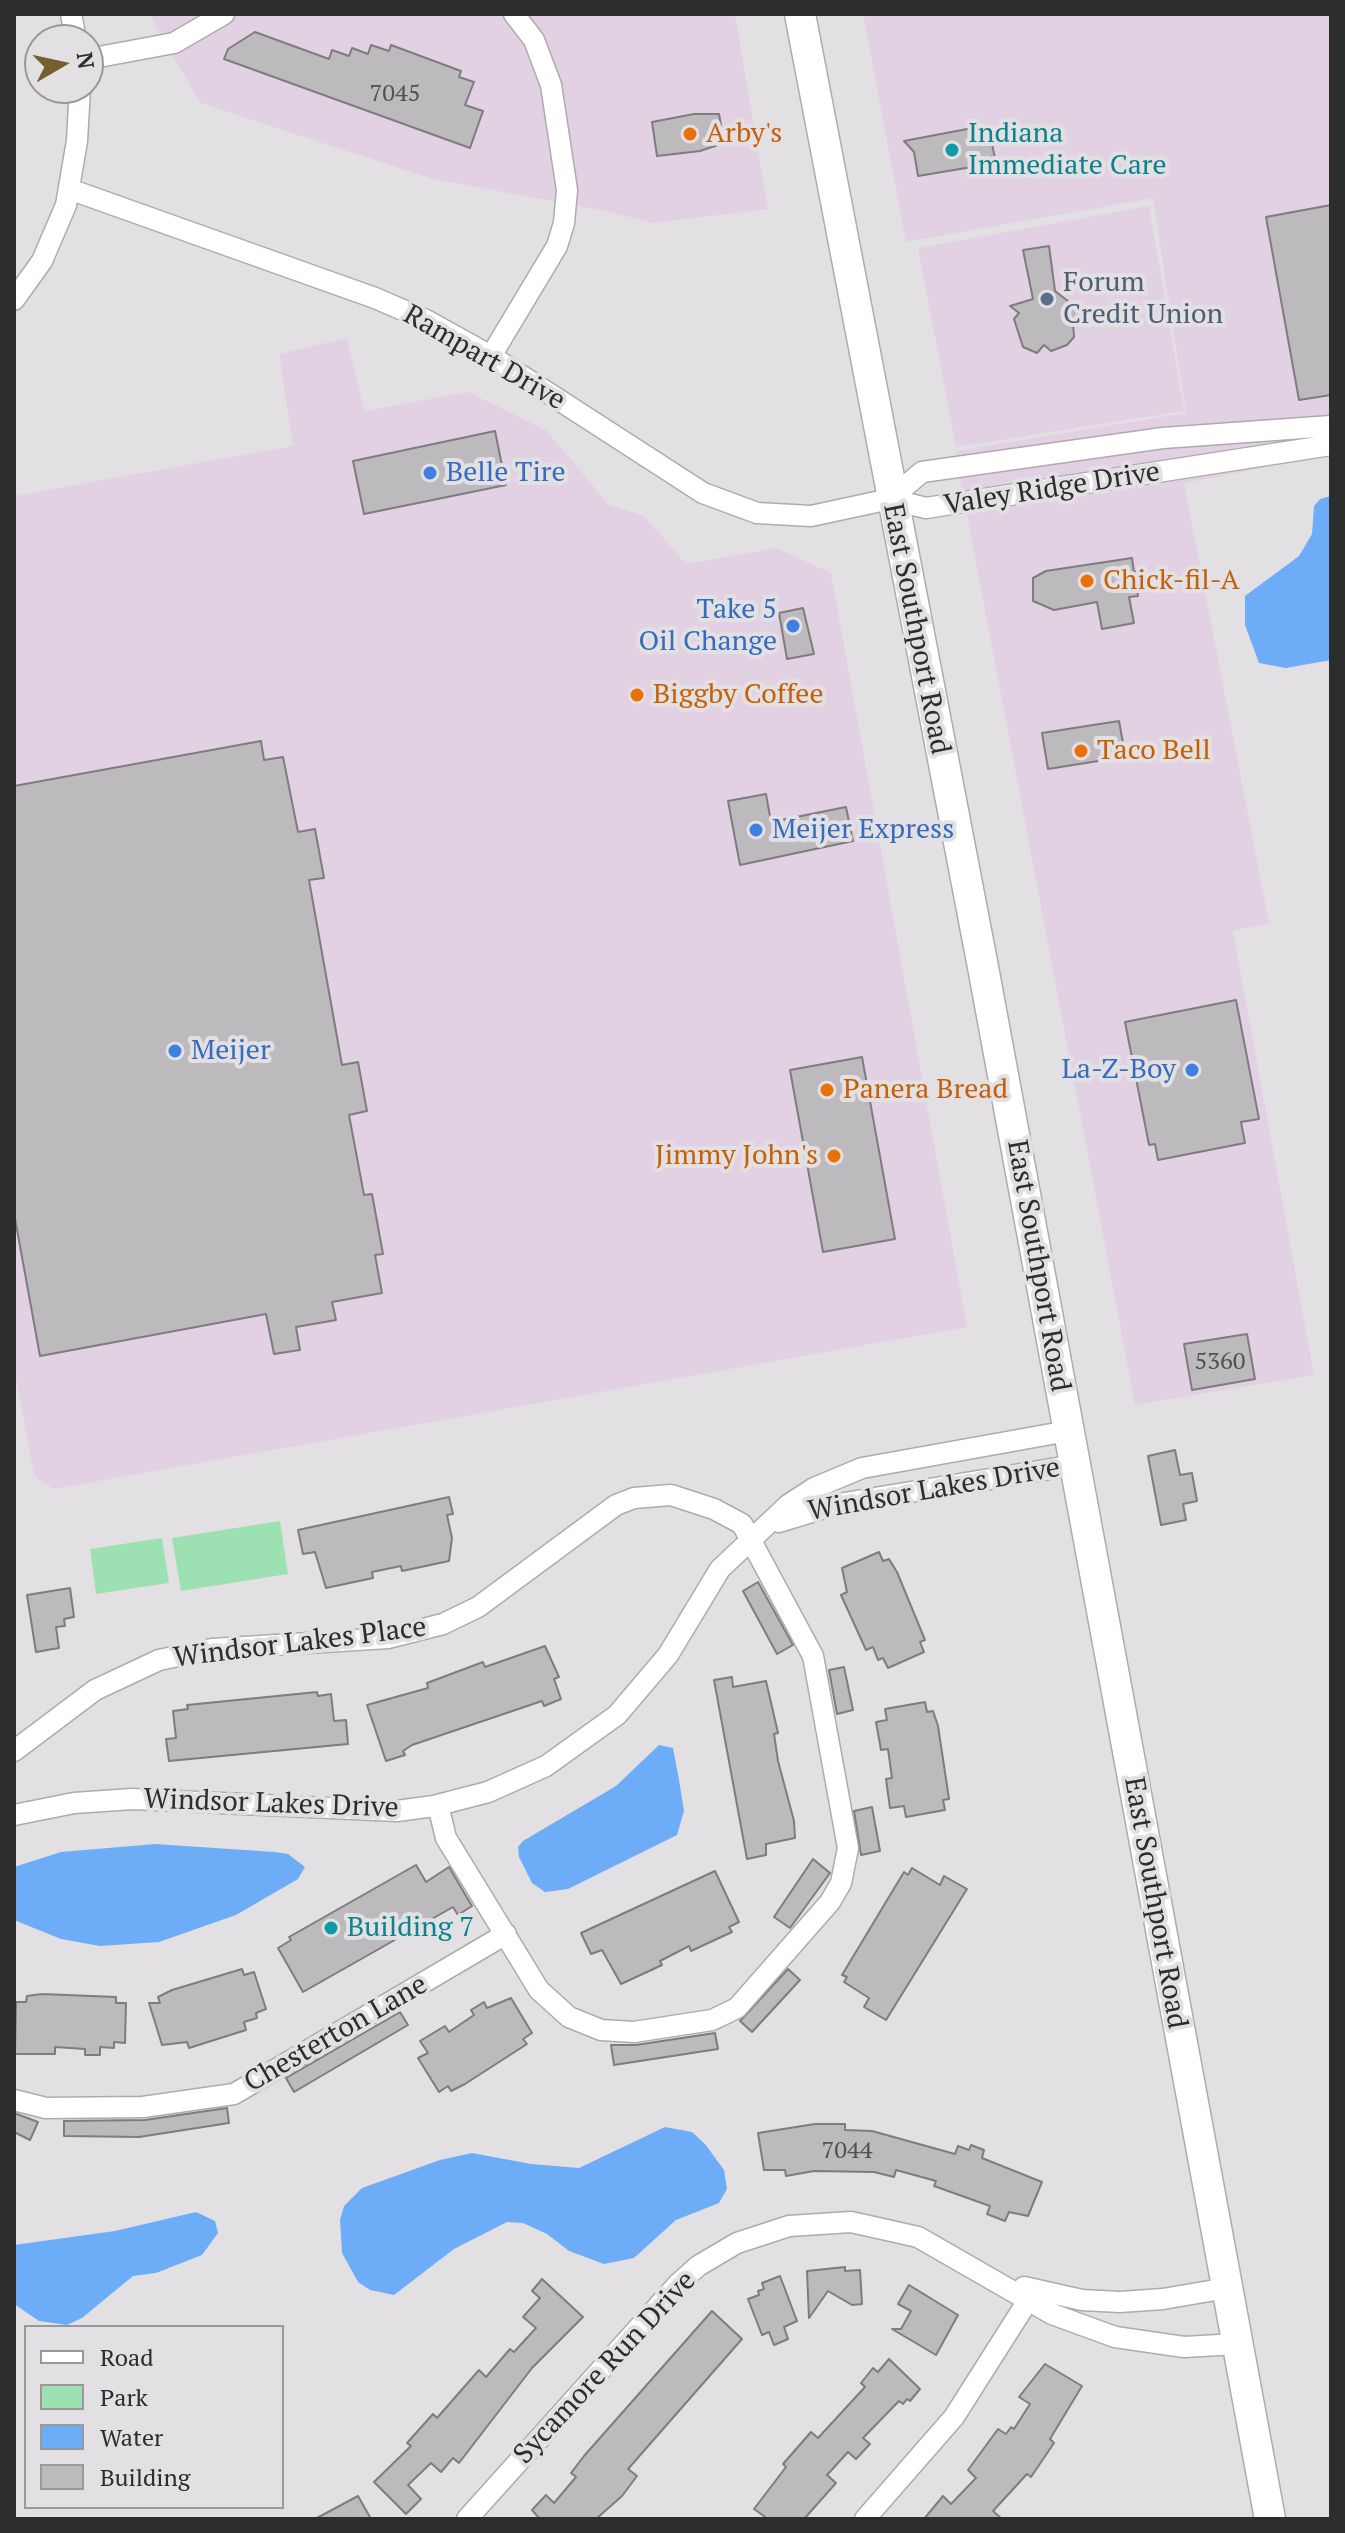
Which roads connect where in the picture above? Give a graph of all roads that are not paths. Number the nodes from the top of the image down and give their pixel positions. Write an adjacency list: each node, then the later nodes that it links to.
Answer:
1 (224, 14): 4 (street)
2 (514, 14): 8 (street)
3 (800, 14): 11 (main road, East Southport Road)
4 (104, 56)
5 (80, 104): 6 (street)
6 (69, 189): 7 (street); 8 (street, Rampart Drive)
7 (14, 300)
8 (491, 356): 11 (street, Rampart Drive)
9 (1331, 426): 11 (street, Valey Ridge Drive)
10 (1331, 445): 11 (street, Valey Ridge Drive)
11 (890, 499): 12 (main road, East Southport Road)
12 (1068, 1431): 13 (main road, East Southport Road); 14 (street, Windsor Lakes Drive)
13 (1075, 1465): 14 (street, Windsor Lakes Drive); 20 (main road, East Southport Road)
14 (751, 1538): 15 (street, Windsor Lakes Place); 16 (street, Windsor Lakes Drive); 18 (street)
15 (14, 1751)
16 (438, 1805): 17 (street, Windsor Lakes Drive); 18 (street)
17 (14, 1815)
18 (506, 1934): 19 (street, Chesterton Lane)
19 (14, 2100)
20 (1227, 2288): 21 (street, Sycamore Run Drive); 22 (main road, East Southport Road)
21 (1031, 2296): 22 (street, Sycamore Run Drive); 23 (street, Sycamore Run Drive); 24 (street)
22 (1237, 2344): 25 (main road, East Southport Road)
23 (467, 2519)
24 (865, 2519)
25 (1270, 2519)

